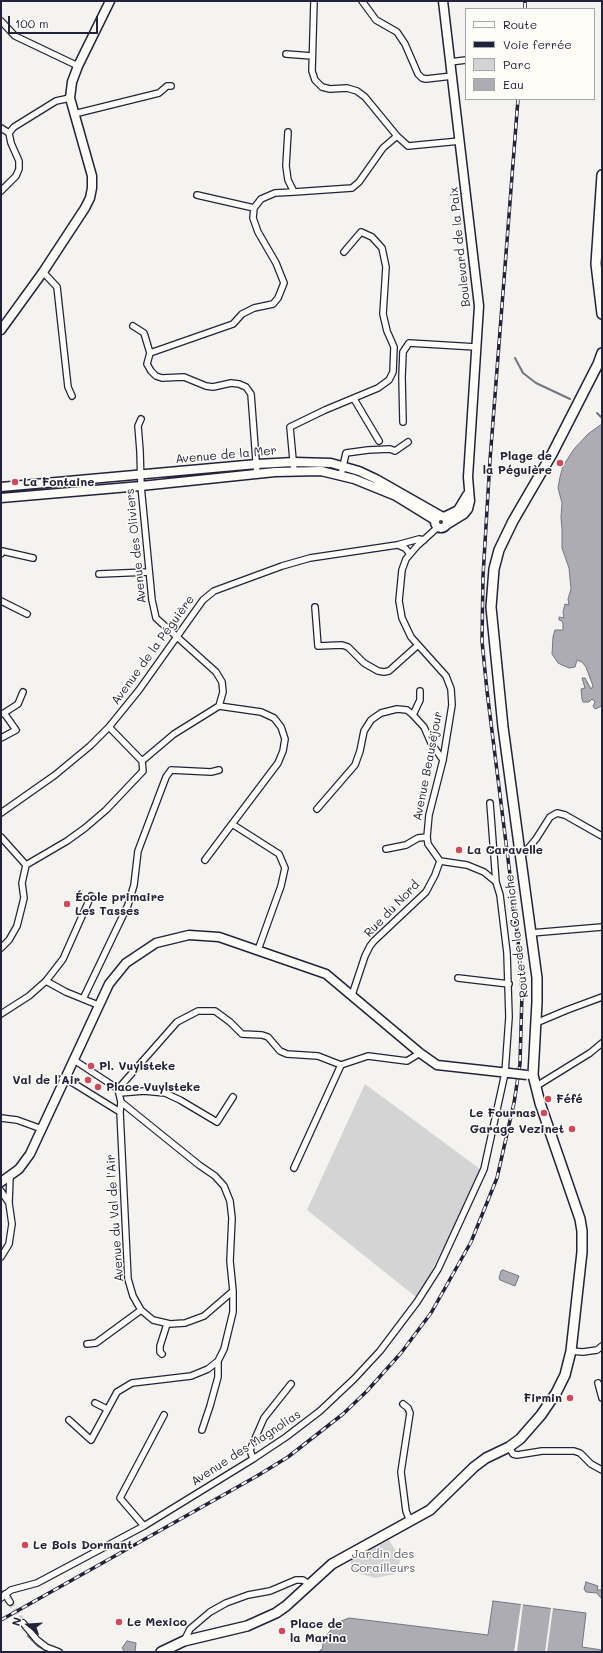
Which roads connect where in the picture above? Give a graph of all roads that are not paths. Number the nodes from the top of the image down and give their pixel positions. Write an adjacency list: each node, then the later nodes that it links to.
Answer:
1 (110, 1): 10 (street)
2 (314, 1): 7 (street)
3 (362, 1): 11 (street)
4 (443, 1): 9 (street, Boulevard de la Paix)
5 (1, 21): 10 (street)
6 (286, 54): 7 (street)
7 (312, 56): 18 (street)
8 (465, 60): 9 (street)
9 (450, 62): 11 (street, Boulevard de la Paix)
10 (78, 66): 13 (street)
11 (452, 76): 19 (street, Boulevard de la Paix)
12 (171, 86): 14 (street)
13 (70, 98): 14 (street); 17 (street)
14 (74, 114): 26 (street)
15 (1, 128): 17 (street)
16 (288, 132): 22 (street)
17 (9, 133): 21 (street)
18 (397, 136): 19 (street); 22 (street)
19 (460, 141): 30 (street, Boulevard de la Paix)
20 (602, 175): 27 (main road)
21 (1, 191)
22 (294, 192): 24 (street)
23 (197, 195): 24 (street)
24 (254, 208): 31 (street)
25 (344, 252): 34 (street)
26 (43, 272): 29 (street); 33 (street)
27 (602, 314)
28 (133, 326): 31 (street)
29 (1, 330)
30 (476, 347): 36 (street); 49 (street, Boulevard de la Paix)
31 (150, 353): 40 (street)
32 (602, 353): 80 (main road, Route de la Corniche)
33 (72, 396)
34 (354, 399): 37 (street); 39 (street)
35 (141, 419): 44 (street, Avenue des Oliviers)
36 (403, 422)
37 (379, 440)
38 (408, 442): 41 (street)
39 (294, 462): 40 (street, Avenue de la Mer); 41 (street, Avenue de la Mer); 42 (street)
40 (257, 464): 43 (street); 44 (street, Avenue de la Mer)
41 (342, 465): 45 (street); 49 (street, Avenue de la Mer)
42 (294, 471): 43 (street, Avenue de la Mer); 45 (street, Avenue de la Mer)
43 (257, 474): 46 (street, Avenue de la Mer)
44 (140, 475): 46 (street, Avenue des Oliviers); 47 (street, Avenue de la Mer)
45 (341, 475): 49 (street, Avenue de la Mer)
46 (141, 486): 48 (street, Avenue de la Mer); 55 (street, Avenue des Oliviers)
47 (1, 488)
48 (1, 498)
49 (441, 521): 50 (street)
50 (424, 540): 51 (street, Avenue de la Péguière); 53 (street, Avenue Beauséjour)
51 (397, 545): 53 (street); 60 (street, Avenue de la Péguière)
52 (1, 554): 54 (street)
53 (410, 554): 61 (street, Avenue Beauséjour)
54 (33, 558)
55 (148, 572): 56 (street); 60 (street, Avenue des Oliviers)
56 (99, 574)
57 (1, 601): 59 (street)
58 (315, 607): 61 (street)
59 (26, 614)
60 (176, 638): 64 (street, Avenue des Oliviers); 67 (street, Avenue de la Péguière)
61 (418, 645): 69 (street, Avenue Beauséjour)
62 (420, 691): 66 (street)
63 (23, 692): 65 (street)
64 (219, 706): 70 (street); 75 (street)
65 (2, 714): 68 (street)
66 (414, 715): 69 (street); 73 (street)
67 (109, 727): 70 (street); 74 (street, Avenue de la Péguière)
68 (1, 738)
69 (443, 760): 76 (street, Avenue Beauséjour)
70 (142, 761): 83 (street)
71 (219, 770): 95 (street)
72 (490, 804): 84 (street)
73 (317, 809)
74 (1, 813)
75 (232, 824): 81 (street); 89 (street)
76 (427, 836): 79 (street); 82 (street, Avenue Beauséjour)
77 (602, 836): 80 (street)
78 (1, 837): 83 (street)
79 (386, 849)
80 (520, 854): 87 (main road, Route de la Corniche)
81 (205, 860)
82 (440, 861): 84 (street); 93 (street, Rue du Nord)
83 (26, 865): 88 (street)
84 (496, 882): 92 (street)
85 (91, 896): 91 (street)
86 (602, 927): 87 (street)
87 (531, 933): 98 (main road, Route de la Corniche)
88 (1, 948)
89 (258, 950): 93 (street); 96 (street)
90 (458, 978): 92 (street)
91 (46, 981): 95 (street); 97 (street)
92 (509, 984): 103 (street)
93 (352, 995): 100 (street)
94 (602, 997): 98 (street)
95 (83, 999): 96 (street)
96 (98, 1005): 101 (street)
97 (1, 1014)
98 (536, 1024): 104 (main road, Route de la Corniche)
99 (601, 1044): 106 (street)
100 (420, 1053): 102 (street); 103 (street)
101 (74, 1060): 105 (street); 107 (street)
102 (341, 1065): 107 (street); 113 (street)
103 (507, 1073): 104 (street, bridge); 137 (street, Avenue des Magnolias)
104 (530, 1075): 106 (main road, Route de la Corniche)
105 (66, 1078): 110 (street); 112 (street)
106 (535, 1087): 124 (main road, Route de la Corniche)
107 (119, 1091): 108 (street); 109 (street)
108 (233, 1097)
109 (121, 1102): 110 (street); 119 (street)
110 (120, 1112): 120 (street, Avenue du Val de l'Air)
111 (1, 1118): 112 (street)
112 (42, 1129): 114 (street)
113 (294, 1168)
114 (10, 1176): 115 (street); 117 (street)
115 (1, 1182)
116 (1, 1191): 117 (street)
117 (9, 1203): 118 (street)
118 (1, 1257)
119 (233, 1291): 121 (street, Avenue du Val de l'Air); 126 (street)
120 (141, 1310): 121 (street, Avenue du Val de l'Air); 122 (street)
121 (167, 1324): 125 (street)
122 (87, 1344)
123 (602, 1346): 124 (street)
124 (571, 1351): 136 (main road, Route de la Corniche)
125 (162, 1354)
126 (218, 1361): 132 (street); 135 (street)
127 (598, 1383): 129 (street)
128 (292, 1384): 137 (street)
129 (602, 1398)
130 (96, 1403): 132 (street)
131 (403, 1404): 139 (street)
132 (107, 1409): 134 (street)
133 (164, 1415): 140 (street)
134 (69, 1420)
135 (202, 1430)
136 (509, 1447): 138 (street); 139 (main road, Route de la Corniche)
137 (254, 1459): 140 (street, Avenue des Magnolias)
138 (602, 1470)
139 (410, 1521): 141 (main road, Route de la Corniche)
140 (144, 1526): 142 (street, Avenue des Magnolias)
141 (312, 1581): 145 (main road, Route de la Corniche); 145 (street)
142 (2, 1595): 143 (street)
143 (10, 1602)
144 (23, 1623): 146 (street)
145 (184, 1641): 147 (main road, Route de la Corniche)
146 (59, 1652)
147 (161, 1652)

